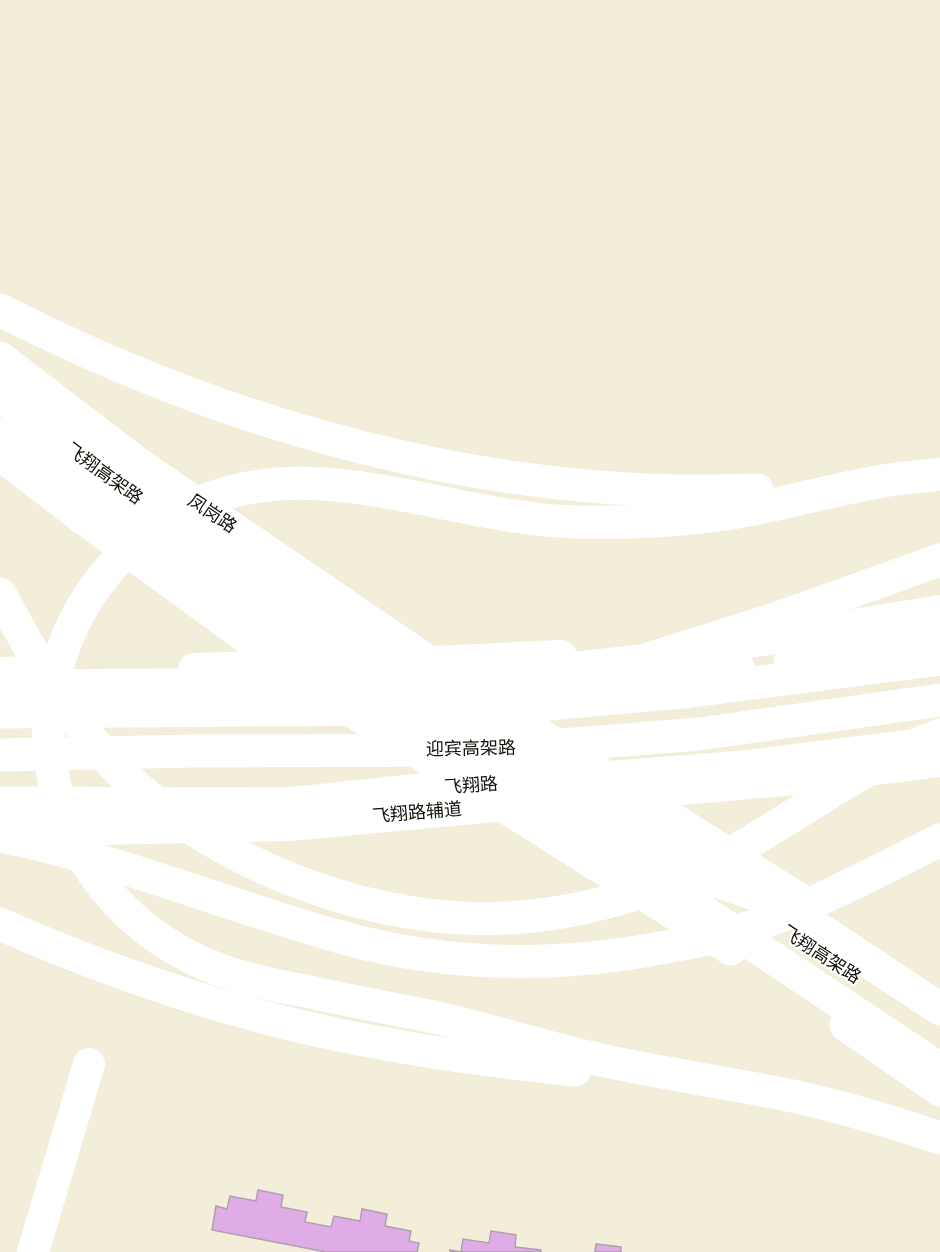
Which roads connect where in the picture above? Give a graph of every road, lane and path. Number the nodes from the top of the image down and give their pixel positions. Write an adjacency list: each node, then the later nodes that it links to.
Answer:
1 (0, 310): 7 (main road)
2 (0, 358): 14 (main road, 凤岗路)
3 (0, 396): 9 (main road, 飞翔高架路)
4 (0, 435): 9 (main road, 飞翔高架路)
5 (0, 454): 15 (main road)
6 (940, 474): 7 (main road)
7 (881, 481): 41 (main road)
8 (940, 560): 19 (main road)
9 (203, 561): 34 (main road, 飞翔高架路); 40 (main road)
10 (0, 594): 23 (main road)
11 (940, 611): 14 (street)
12 (940, 641): 18 (main road)
13 (940, 659): 22 (main road)
14 (429, 662): 15 (street); 18 (main road, 凤岗路)
15 (287, 666): 16 (street); 17 (main road)
16 (0, 674)
17 (319, 690): 18 (main road); 20 (main road); 27 (main road)
18 (471, 691): 28 (main road, 凤岗路)
19 (0, 692)
20 (0, 698)
21 (940, 700): 25 (main road, 迎宾高架路)
22 (0, 712)
23 (940, 735)
24 (940, 742): 28 (main road, 飞翔路)
25 (0, 755)
26 (940, 761): 28 (street, 飞翔路辅道)
27 (472, 785): 28 (main road, 飞翔路); 29 (main road, 飞翔路); 30 (main road)
28 (620, 786): 30 (street, 飞翔路辅道); 36 (main road, 凤岗路)
29 (0, 803)
30 (505, 805): 31 (street, 飞翔路辅道); 42 (main road)
31 (0, 831)
32 (0, 836): 33 (main road)
33 (940, 840)
34 (703, 877): 37 (main road); 38 (main road, 飞翔高架路)
35 (0, 924): 41 (main road)
36 (940, 992)
37 (940, 1009)
38 (940, 1033)
39 (89, 1065): 44 (street)
40 (940, 1069)
41 (700, 1078): 43 (main road)
42 (940, 1090)
43 (940, 1138)
44 (33, 1252)

